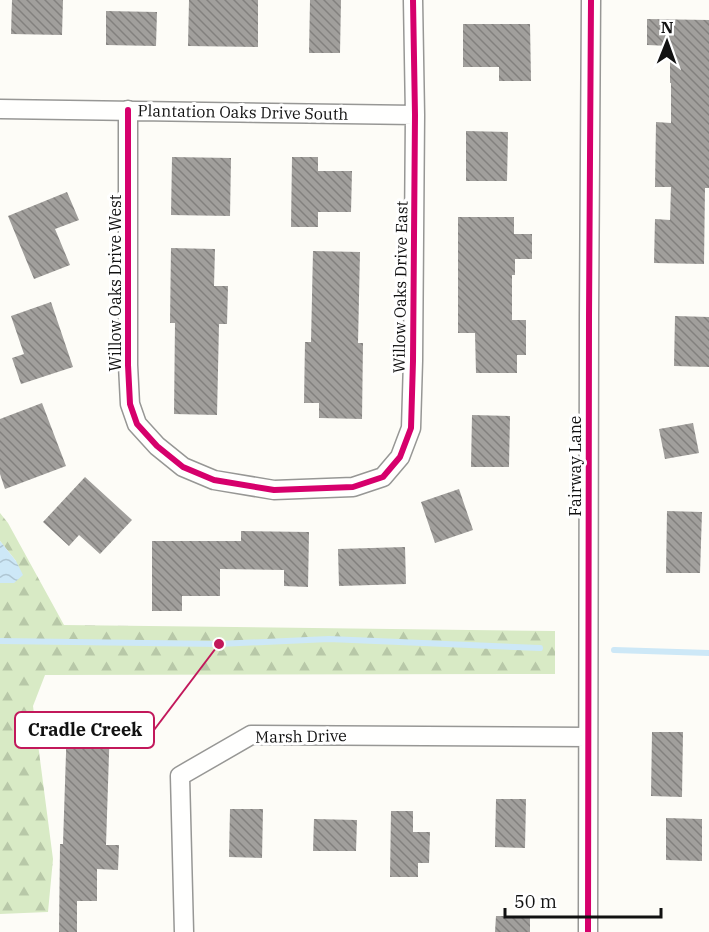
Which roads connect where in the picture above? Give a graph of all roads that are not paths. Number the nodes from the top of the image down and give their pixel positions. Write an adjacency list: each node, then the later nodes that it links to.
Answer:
1 (413, 0): 5 (street, Willow Oaks Drive East)
2 (591, 0): 7 (street, Fairway Lane)
3 (0, 109): 4 (street, Plantation Oaks Drive South)
4 (128, 110): 5 (street, Plantation Oaks Drive South); 6 (street, Willow Oaks Drive West)
5 (415, 115): 6 (street, Willow Oaks Drive East)
6 (400, 457)
7 (588, 737): 8 (street, Marsh Drive); 9 (street, Fairway Lane)
8 (184, 932)
9 (588, 932)

